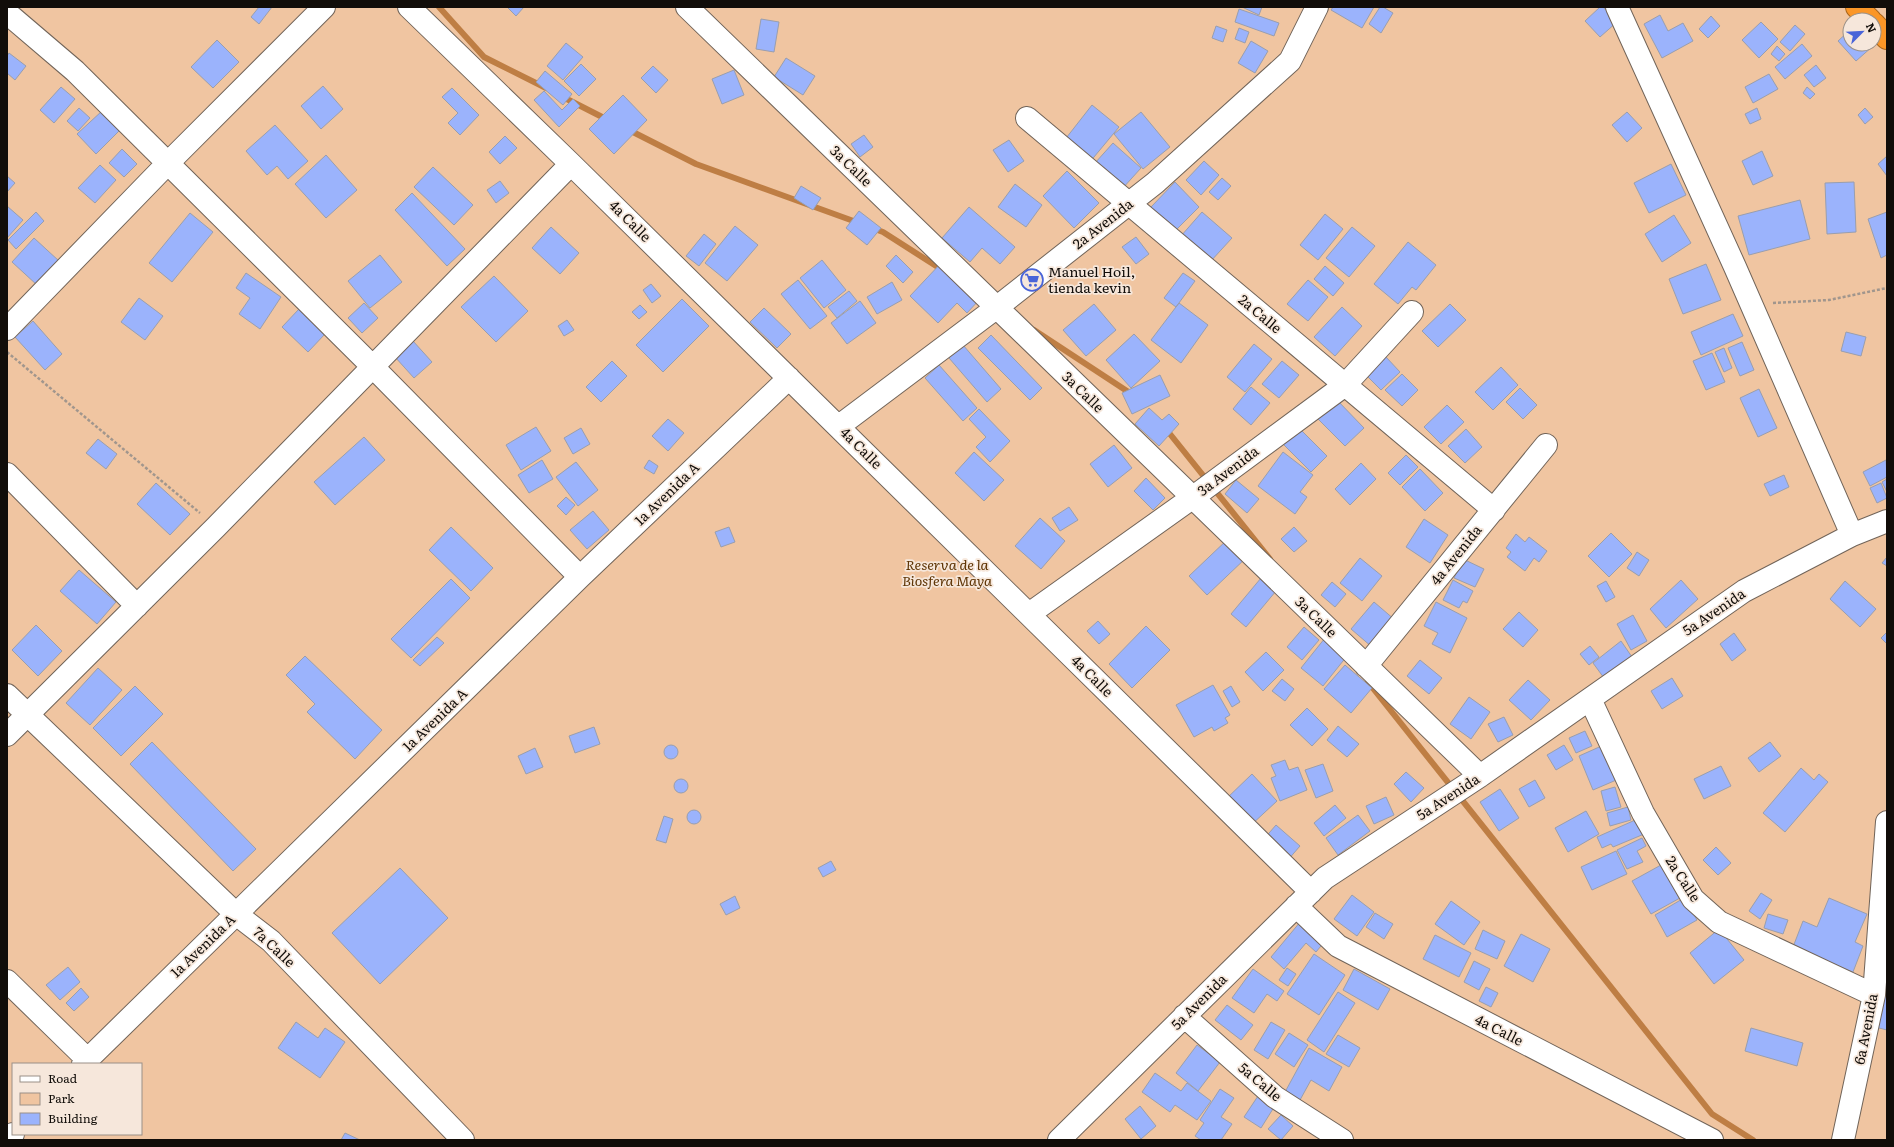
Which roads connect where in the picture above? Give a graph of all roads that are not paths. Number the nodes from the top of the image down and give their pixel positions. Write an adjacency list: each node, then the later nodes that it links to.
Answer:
1 (324, 7): 8 (street)
2 (409, 7): 9 (street, 4a Calle)
3 (687, 7): 11 (street, 3a Calle)
4 (1317, 7): 10 (street, 2a Avenida)
5 (1617, 7): 23 (street)
6 (7, 13): 8 (street)
7 (1026, 118): 10 (street, 2a Calle)
8 (168, 163): 13 (street); 14 (street)
9 (571, 164): 14 (street); 15 (street, 4a Calle)
10 (1128, 204): 11 (street, 2a Avenida); 16 (street, 2a Calle)
11 (996, 308): 17 (street, 2a Avenida); 20 (street, 3a Calle)
12 (1412, 312): 16 (street, 3a Avenida)
13 (7, 329)
14 (372, 366): 24 (street); 25 (street)
15 (789, 378): 17 (street, 4a Calle); 24 (street, 1a Avenida A)
16 (1345, 385): 20 (street, 3a Avenida); 21 (street, 2a Calle)
17 (839, 426): 26 (street, 4a Calle)
18 (1546, 445): 21 (street, 4a Avenida)
19 (7, 474): 25 (street)
20 (1192, 498): 26 (street, 3a Avenida); 27 (street, 3a Calle)
21 (1494, 510): 27 (street, 4a Avenida)
22 (1887, 521): 23 (street, 5a Avenida)
23 (1852, 535): 29 (street, 5a Avenida)
24 (580, 577): 35 (street, 1a Avenida A)
25 (137, 606): 30 (street)
26 (1029, 614): 34 (street, 4a Calle)
27 (1366, 666): 32 (street, 3a Calle)
28 (7, 695): 30 (street, 7a Calle)
29 (1590, 698): 32 (street, 5a Avenida); 37 (street, 2a Calle)
30 (27, 715): 31 (street); 35 (street, 7a Calle)
31 (7, 735)
32 (1480, 776): 34 (street, 5a Avenida)
33 (1887, 822): 37 (street, 6a Avenida)
34 (1304, 899): 38 (street, 5a Avenida); 43 (street, 4a Calle)
35 (236, 914): 39 (street, 1a Avenida A); 41 (street, 7a Calle)
36 (7, 981): 39 (street)
37 (1874, 995): 44 (street, 6a Avenida)
38 (1184, 1016): 40 (street, 5a Avenida); 42 (street, 5a Calle)
39 (85, 1062)
40 (1064, 1138)
41 (463, 1140)
42 (1342, 1140)
43 (1712, 1140)
44 (1843, 1140)

